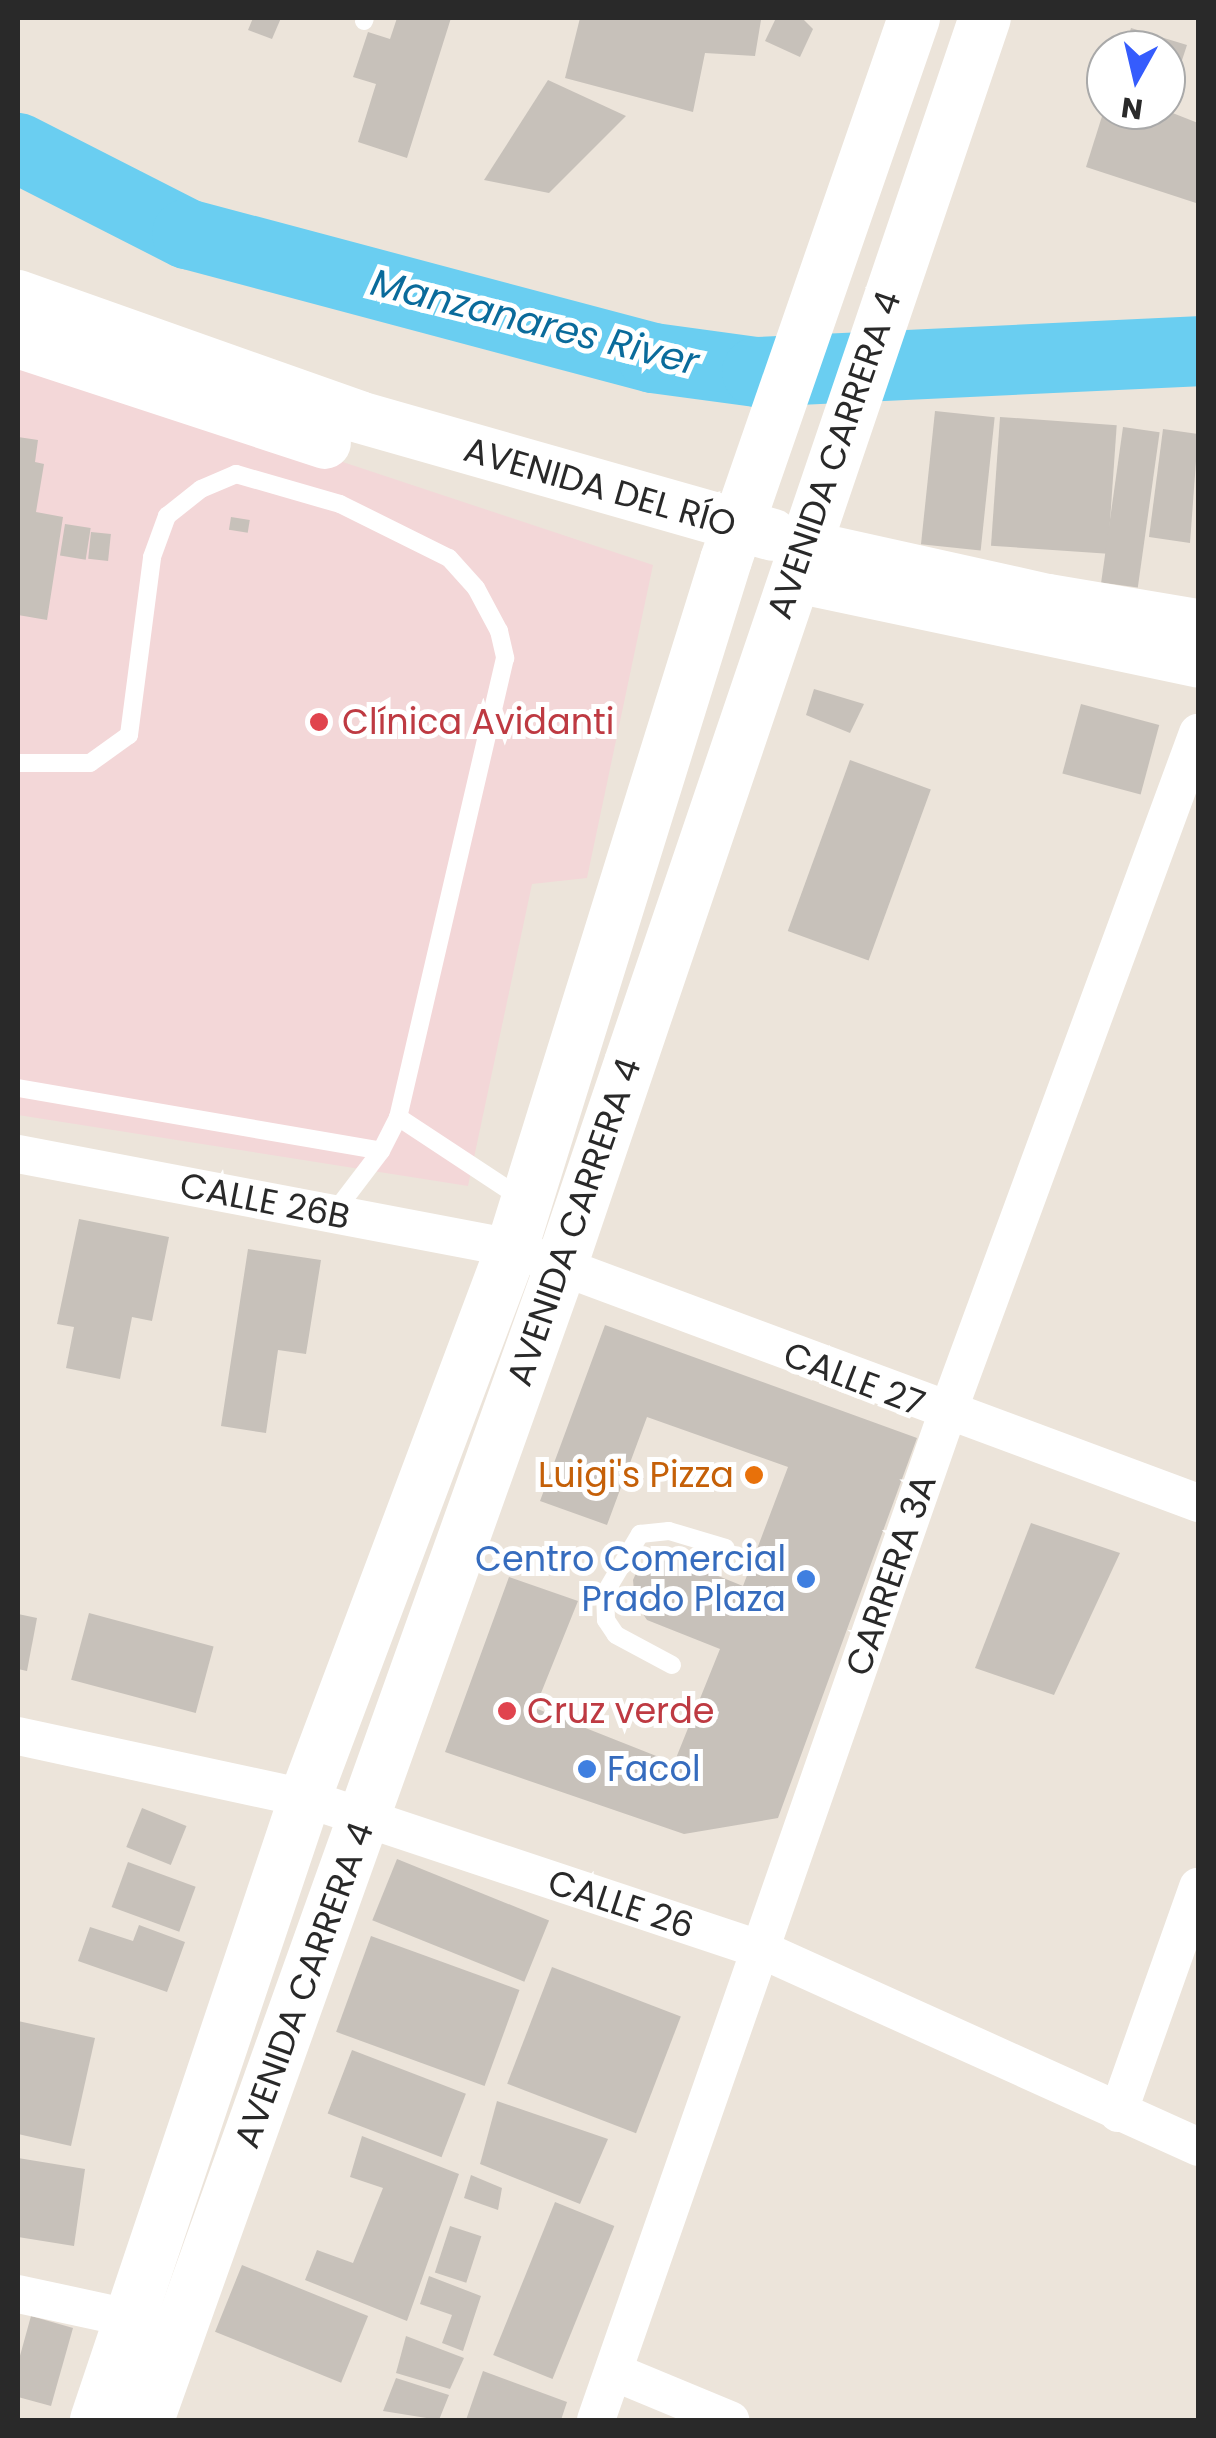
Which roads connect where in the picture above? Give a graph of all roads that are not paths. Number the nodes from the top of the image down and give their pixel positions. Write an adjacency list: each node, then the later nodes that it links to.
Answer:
1 (876, 18): 4 (main road)
2 (914, 18): 4 (main road, AVENIDA CARRERA 4)
3 (985, 18): 8 (main road, AVENIDA CARRERA 4)
4 (893, 74): 7 (main road, AVENIDA CARRERA 4)
5 (18, 296): 7 (main road, AVENIDA DEL RÍO)
6 (18, 342): 7 (main road, AVENIDA DEL RÍO)
7 (732, 544): 8 (main road, AVENIDA DEL RÍO); 18 (main road, AVENIDA CARRERA 4)
8 (798, 560): 9 (street, AVENIDA DEL RÍO); 10 (street, AVENIDA DEL RÍO); 19 (main road, AVENIDA CARRERA 4)
9 (1198, 621)
10 (1198, 665)
11 (1198, 734): 20 (street, CARRERA 3A)
12 (18, 763): 14 (lane)
13 (18, 1088): 15 (lane)
14 (398, 1117): 15 (lane); 18 (lane)
15 (381, 1151): 17 (lane)
16 (18, 1154): 17 (street, CALLE 26B)
17 (332, 1214): 18 (street, CALLE 26B)
18 (519, 1225): 19 (street, CALLE 27); 25 (main road, AVENIDA CARRERA 4)
19 (561, 1266): 20 (street, CALLE 27); 26 (main road, AVENIDA CARRERA 4)
20 (947, 1414): 21 (street, CALLE 27); 28 (street, CARRERA 3A)
21 (1198, 1503)
22 (726, 1548): 23 (lane)
23 (672, 1665)
24 (18, 1736): 25 (street, CALLE 26)
25 (305, 1798): 26 (street, CALLE 26); 32 (main road, AVENIDA CARRERA 4)
26 (363, 1820): 28 (street, CALLE 26); 32 (main road, AVENIDA CARRERA 4)
27 (1198, 1887): 29 (street)
28 (760, 1949): 29 (street, CALLE 26); 33 (street, CARRERA 3A)
29 (1118, 2113): 30 (street, CALLE 26)
30 (1198, 2147)
31 (18, 2294): 32 (street)
32 (156, 2324): 34 (main road, AVENIDA CARRERA 4); 35 (main road, AVENIDA CARRERA 4)
33 (614, 2372): 36 (street, CARRERA 3A); 37 (street)
34 (96, 2420)
35 (148, 2420)
36 (596, 2420)
37 (730, 2420)

